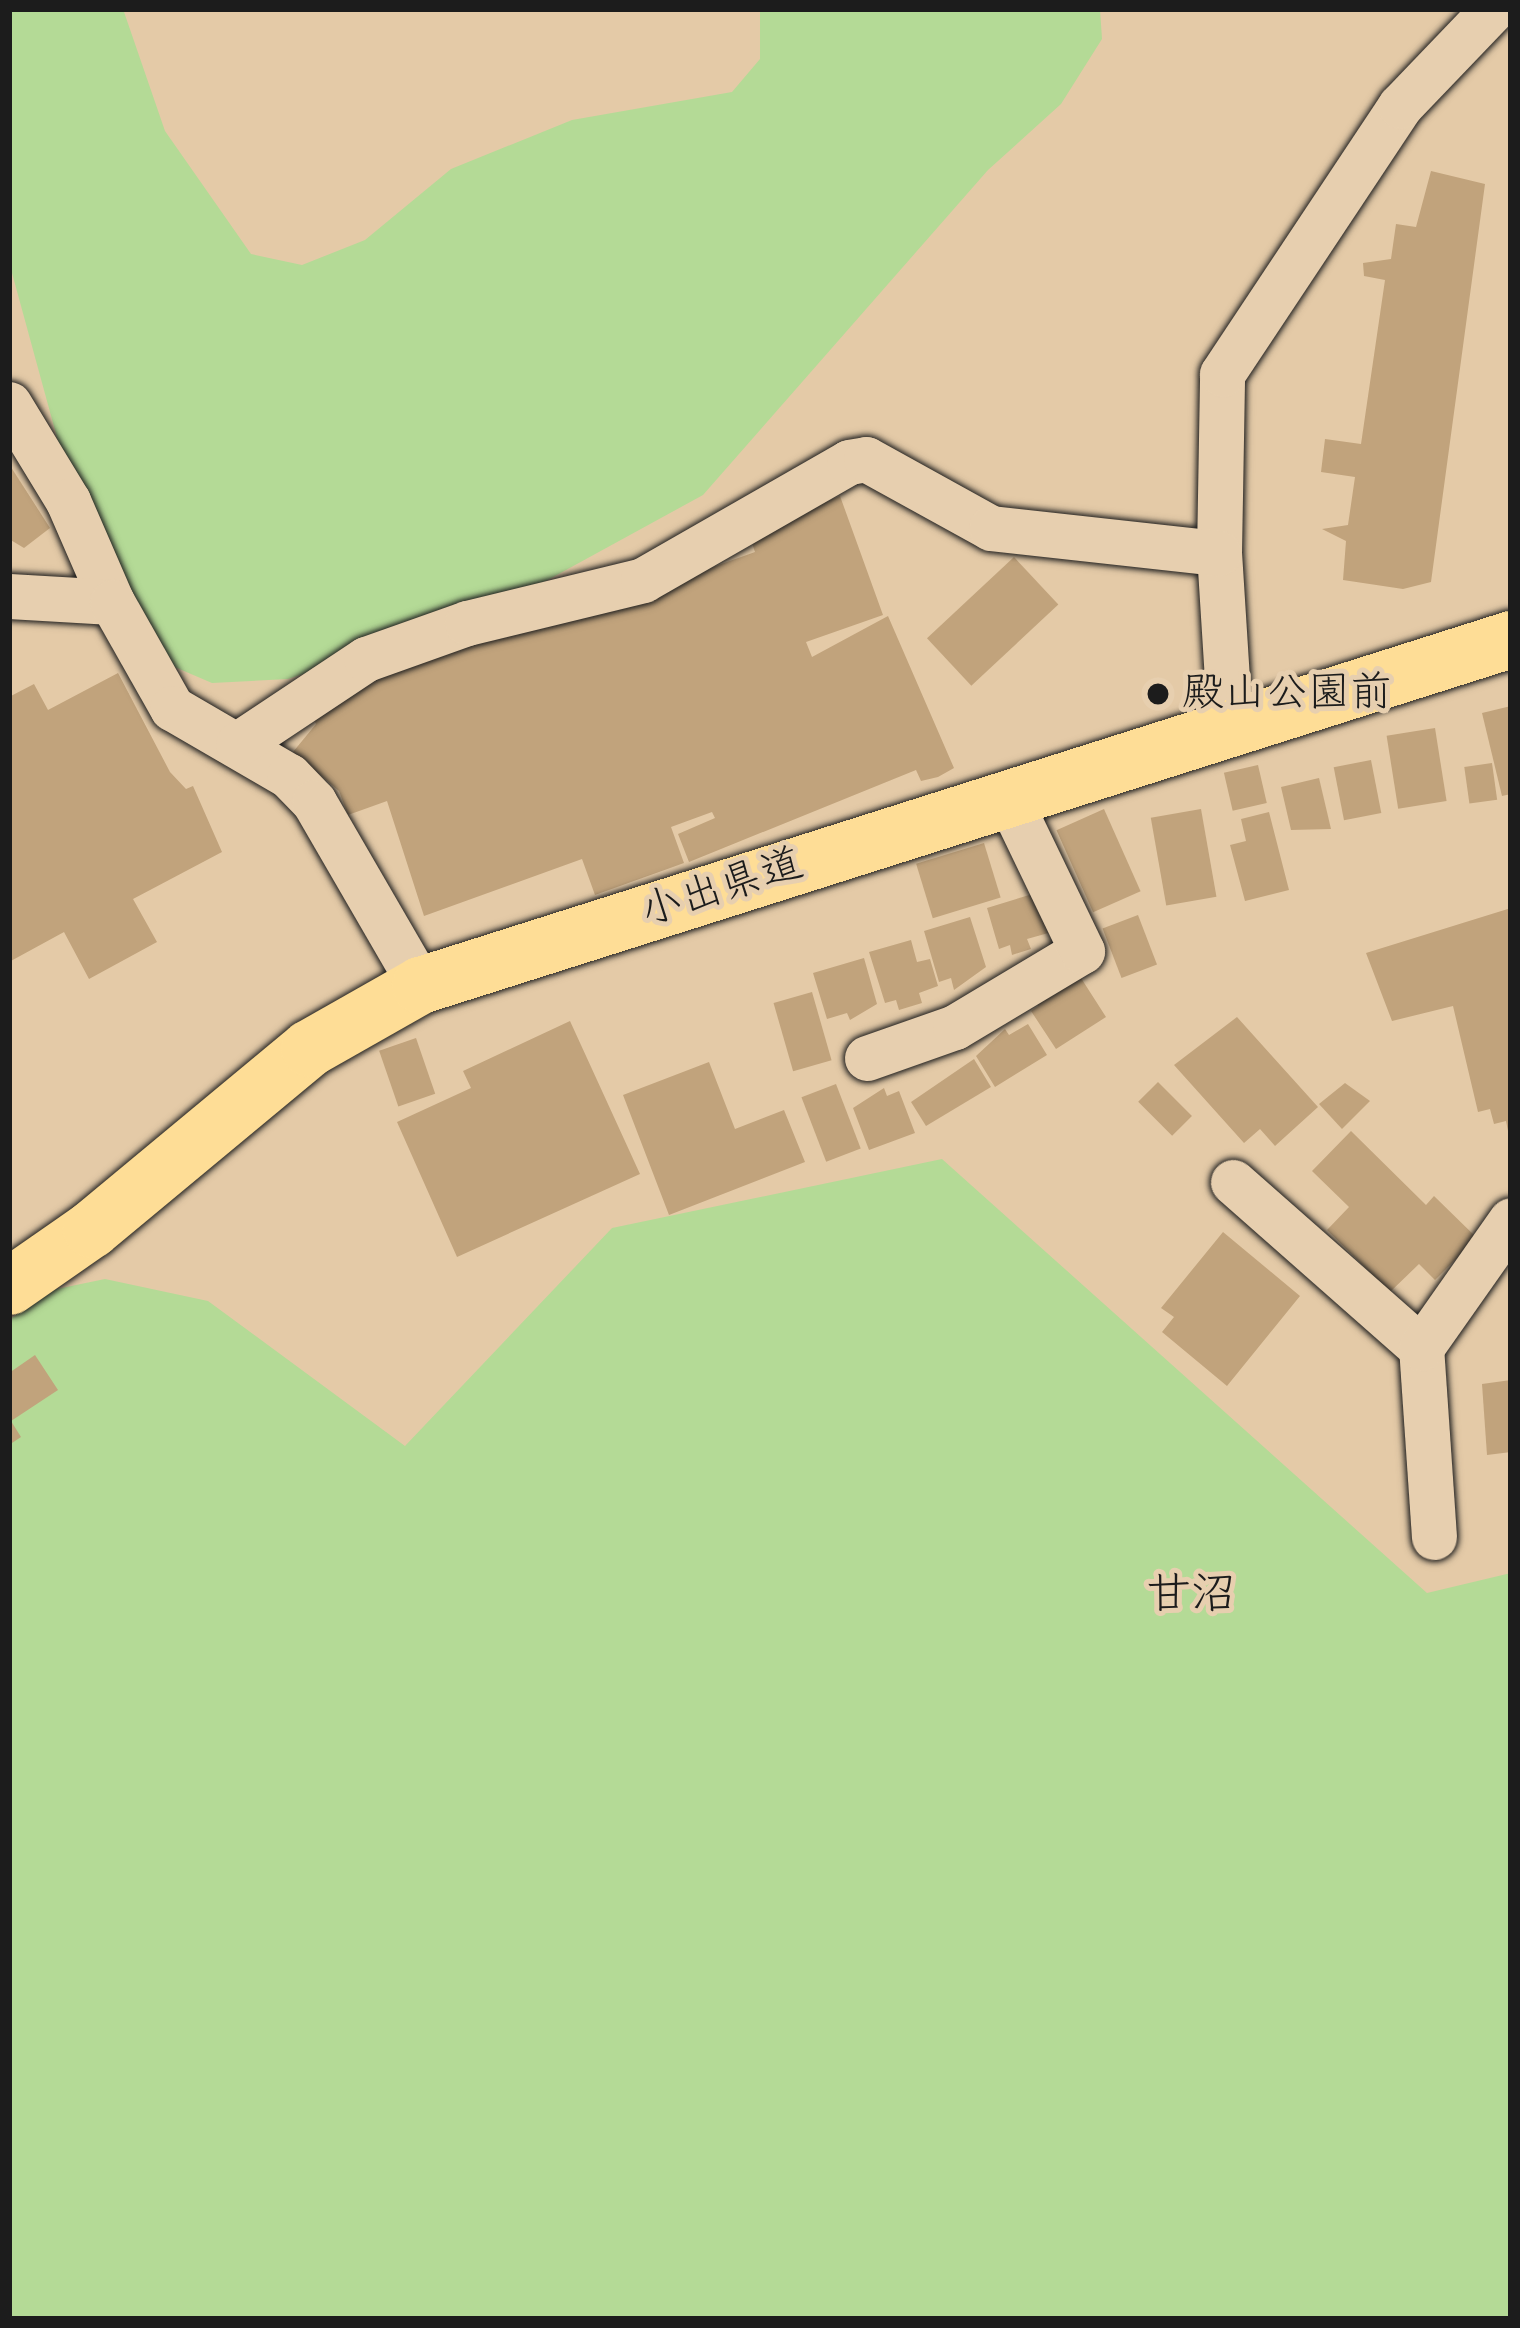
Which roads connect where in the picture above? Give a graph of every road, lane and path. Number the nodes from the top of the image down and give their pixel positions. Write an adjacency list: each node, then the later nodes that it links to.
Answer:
1 (1492, 9): 3 (street)
2 (9, 404): 5 (street)
3 (1219, 553): 7 (street); 8 (street)
4 (9, 596): 5 (street)
5 (112, 602): 8 (street)
6 (1511, 639): 7 (main road, 小出県道)
7 (1230, 728): 9 (main road, 小出県道)
8 (238, 744): 10 (street)
9 (1008, 797): 10 (main road, 小出県道); 11 (street)
10 (420, 985): 14 (main road, 小出県道)
11 (867, 1058)
12 (1233, 1182): 15 (street)
13 (1511, 1220): 15 (street)
14 (9, 1286)
15 (1421, 1348): 16 (street)
16 (1434, 1537)

